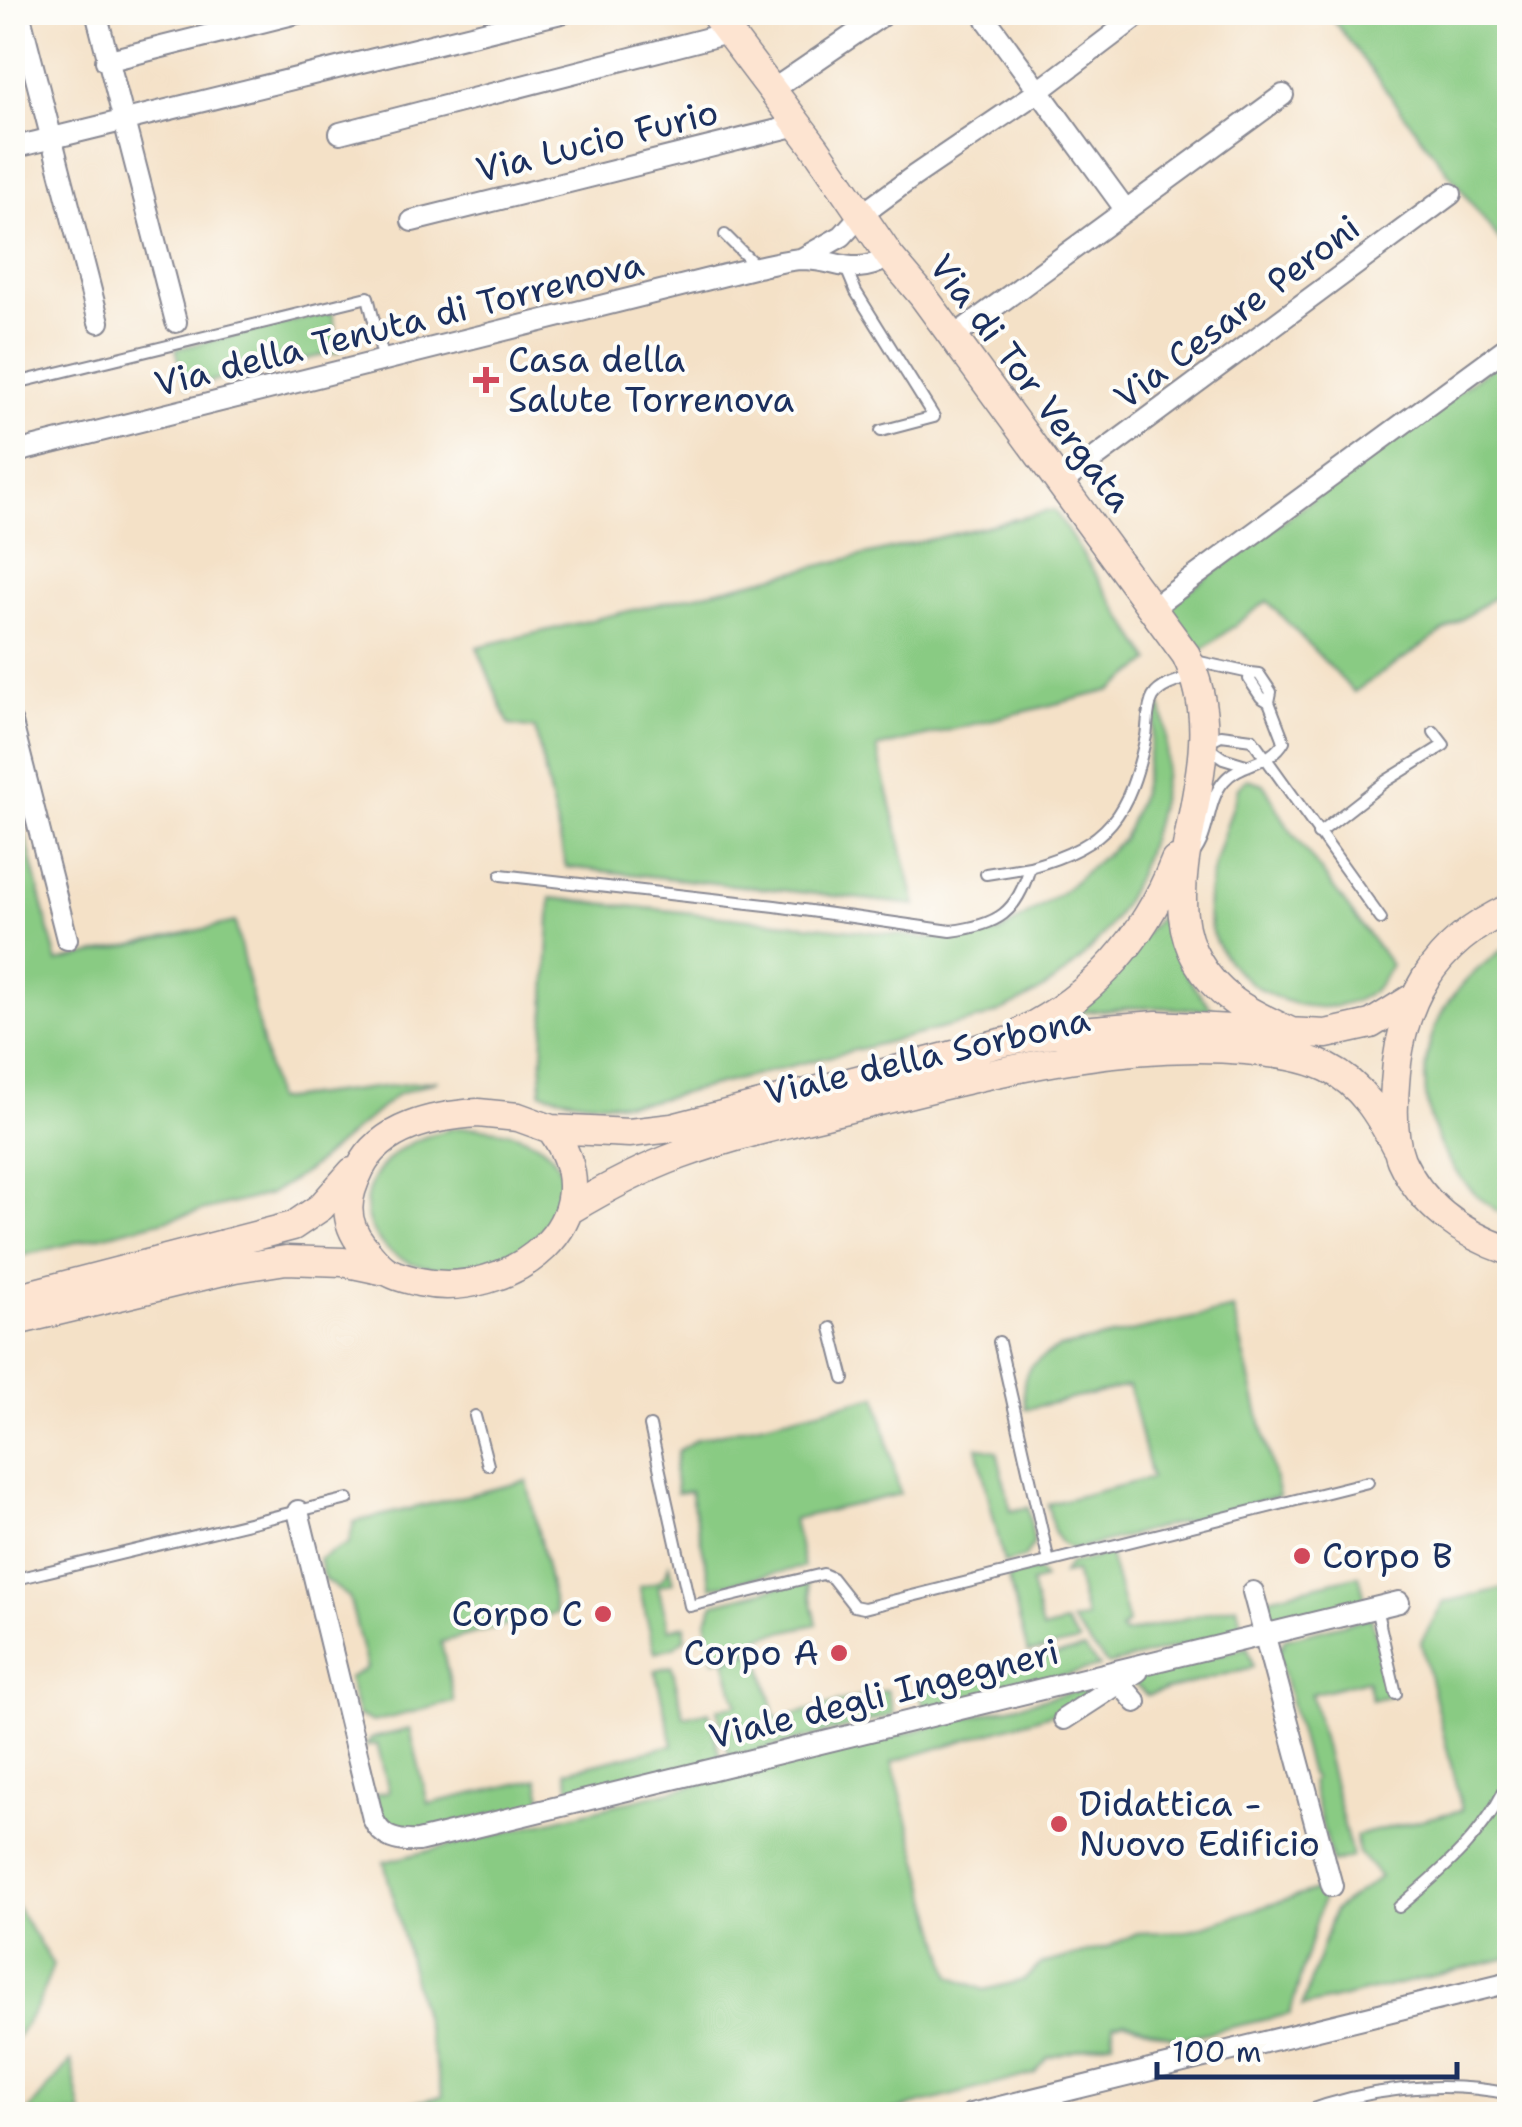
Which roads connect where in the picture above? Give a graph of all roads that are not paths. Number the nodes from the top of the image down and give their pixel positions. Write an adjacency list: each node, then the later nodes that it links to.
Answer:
1 (20, 12): 16 (street)
2 (96, 12): 9 (street)
3 (301, 12): 9 (street)
4 (564, 12): 13 (street)
5 (887, 12): 10 (street)
6 (1144, 12): 11 (street, Via della Tenuta di Torrenova)
7 (987, 20): 11 (street)
8 (720, 23): 10 (street, Via di Tor Vergata); 15 (street)
9 (106, 61): 13 (street)
10 (771, 91): 14 (street, Via di Tor Vergata)
11 (1039, 91): 19 (street); 20 (street, Via della Tenuta di Torrenova)
12 (1283, 94): 19 (street)
13 (122, 121): 16 (street); 28 (street)
14 (798, 125): 20 (street, Via di Tor Vergata); 21 (street, Via Lucio Furio)
15 (340, 133)
16 (51, 138): 17 (street); 27 (street)
17 (12, 148)
18 (1451, 194): 35 (street, Via Cesare Peroni)
19 (1125, 209): 29 (street)
20 (861, 215): 23 (street, Via di Tor Vergata); 24 (street, Via della Tenuta di Torrenova)
21 (412, 221)
22 (725, 234): 25 (lane)
23 (890, 257): 26 (street, Via della Tenuta di Torrenova); 35 (street, Via di Tor Vergata)
24 (801, 259): 25 (street, Via della Tenuta di Torrenova); 26 (street, Via della Tenuta di Torrenova)
25 (757, 267): 31 (street, Via della Tenuta di Torrenova)
26 (845, 267): 33 (lane)
27 (100, 322)
28 (176, 322)
29 (960, 332)
30 (1510, 345): 36 (street)
31 (384, 361): 32 (lane); 34 (street, Via della Tenuta di Torrenova)
32 (12, 384)
33 (881, 431)
34 (12, 454)
35 (1062, 483): 36 (street, Via di Tor Vergata)
36 (1152, 608): 37 (street, Via di Tor Vergata)
37 (1191, 666): 40 (street, Via di Tor Vergata); 41 (lane); 46 (lane)
38 (12, 723): 51 (street)
39 (1434, 732): 44 (lane)
40 (1203, 744): 41 (lane); 42 (lane); 43 (street, Via di Tor Vergata)
41 (1266, 759): 42 (lane); 44 (lane)
42 (1246, 764): 45 (lane)
43 (1190, 828): 45 (street, Via di Tor Vergata); 54 (street, Via di Tor Vergata)
44 (1318, 834): 50 (lane)
45 (1185, 862): 53 (street, Via di Tor Vergata)
46 (1030, 867): 47 (lane); 48 (lane)
47 (501, 874)
48 (986, 874)
49 (1504, 908): 52 (street)
50 (1381, 919)
51 (67, 939)
52 (1411, 999): 53 (street, Viale della Sorbona); 56 (street)
53 (1293, 1033): 54 (street, Viale della Sorbona)
54 (1000, 1043): 55 (street, Viale della Sorbona)
55 (550, 1128): 57 (street); 58 (street)
56 (1396, 1146): 58 (street, Viale della Sorbona); 59 (street, Viale della Sorbona)
57 (367, 1156): 62 (street); 63 (street)
58 (571, 1210): 62 (street)
59 (1449, 1220): 60 (street); 61 (street)
60 (1510, 1251)
61 (1510, 1270)
62 (386, 1271): 64 (street)
63 (12, 1299)
64 (12, 1322)
65 (830, 1328): 67 (lane)
66 (999, 1342): 74 (lane)
67 (844, 1379)
68 (475, 1416): 70 (lane)
69 (650, 1426): 74 (lane)
70 (488, 1465)
71 (1368, 1482): 74 (lane)
72 (348, 1499): 73 (lane)
73 (298, 1512): 75 (lane); 80 (street, Viale degli Ingegneri)
74 (1049, 1562)
75 (12, 1580)
76 (1252, 1592): 79 (street)
77 (1399, 1602): 78 (street)
78 (1376, 1608): 79 (street); 81 (lane)
79 (1264, 1636): 80 (street); 85 (street)
80 (1115, 1678): 82 (street); 83 (street)
81 (1396, 1694)
82 (1136, 1702)
83 (1064, 1719)
84 (1510, 1777): 86 (lane)
85 (1332, 1886)
86 (1399, 1907)
87 (1510, 1982): 89 (street)
88 (1510, 2094): 90 (lane)
89 (971, 2114)
90 (1299, 2114)

